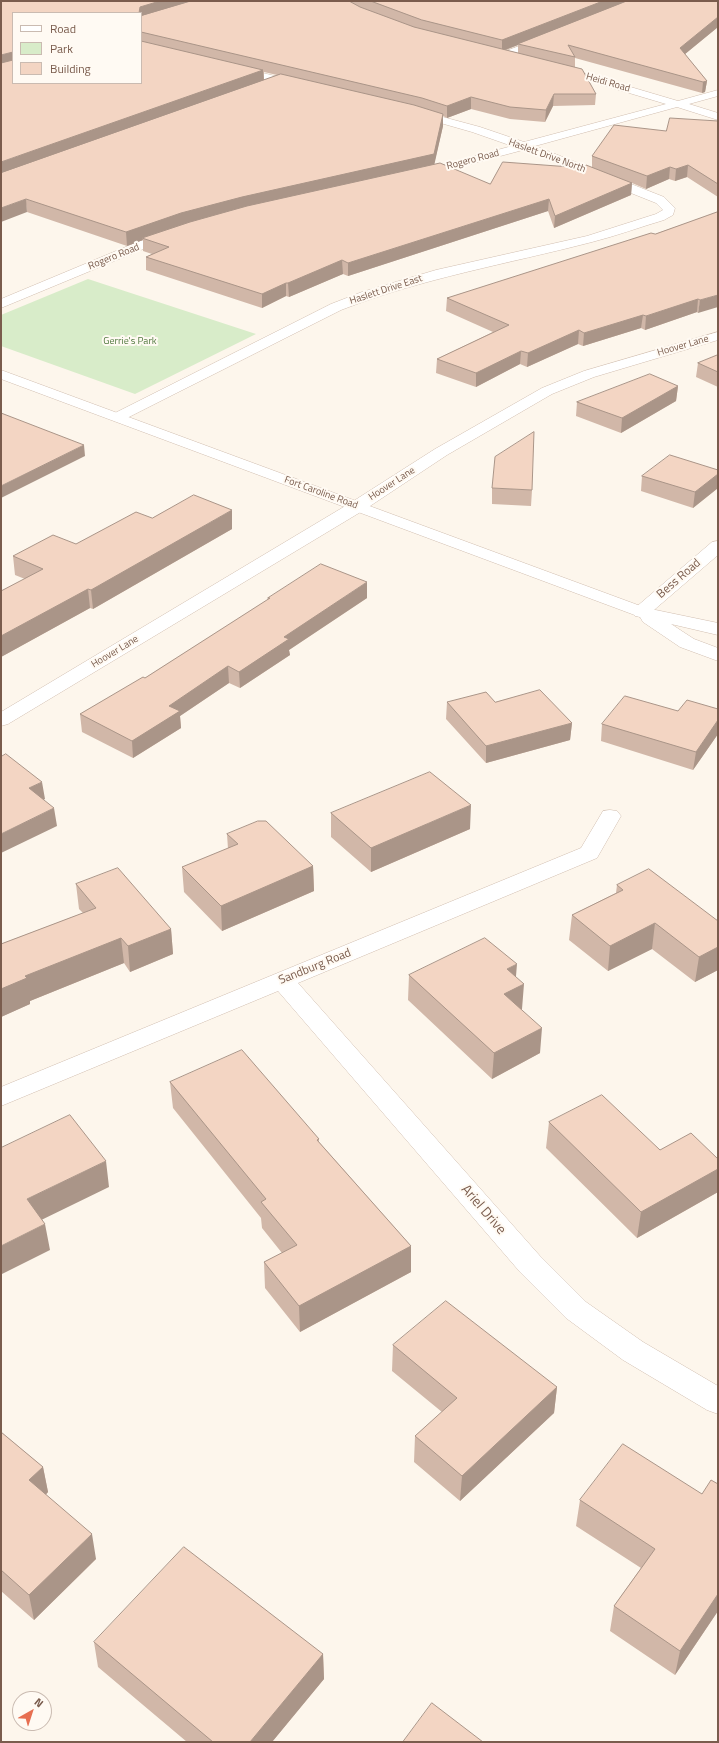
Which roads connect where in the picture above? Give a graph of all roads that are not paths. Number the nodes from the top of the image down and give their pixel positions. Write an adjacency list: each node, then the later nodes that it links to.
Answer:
1 (555, 35): 2 (street)
2 (520, 60)
3 (226, 67): 5 (street)
4 (548, 67): 9 (street, Heidi Road)
5 (281, 80): 6 (street); 7 (street)
6 (259, 88)
7 (312, 88)
8 (718, 93): 9 (street, Rogero Road)
9 (679, 104): 11 (street, Heidi Road); 12 (street, Rogero Road)
10 (402, 109): 12 (street, Haslett Drive North)
11 (718, 117)
12 (523, 147): 13 (street, Rogero Road); 14 (street, Haslett Drive North)
13 (407, 177)
14 (669, 208): 19 (street, Haslett Drive East)
15 (179, 233): 16 (street, Rogero Road)
16 (1, 304)
17 (718, 336): 20 (street, Hoover Lane)
18 (1, 374): 19 (street, Fort Caroline Road)
19 (118, 417): 20 (street, Fort Caroline Road)
20 (358, 506): 22 (street, Fort Caroline Road); 25 (street, Hoover Lane)
21 (718, 546): 22 (street, Bess Road)
22 (641, 612): 23 (street, Fort Caroline Road); 24 (street, Fort Caroline Road)
23 (718, 629)
24 (718, 655)
25 (1, 720)
26 (610, 816): 27 (street, Sandburg Road)
27 (282, 980): 28 (street, Sandburg Road); 29 (street, Ariel Drive)
28 (1, 1097)
29 (718, 1401)

